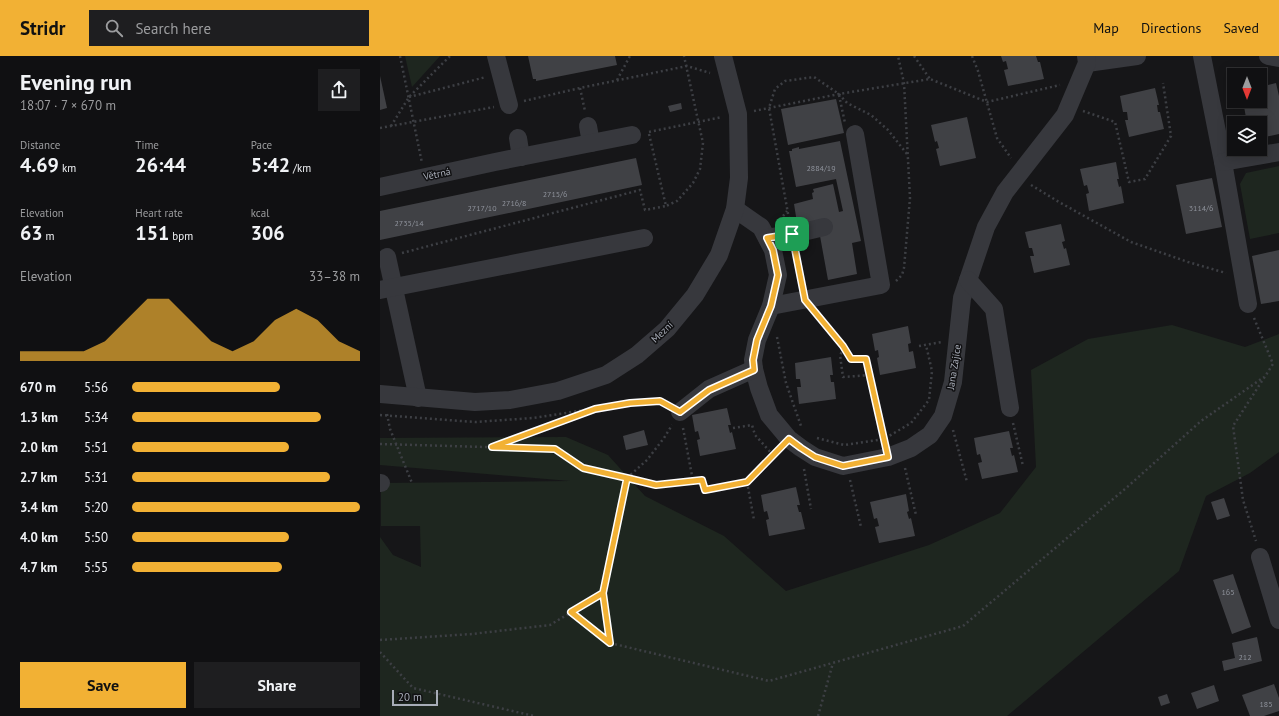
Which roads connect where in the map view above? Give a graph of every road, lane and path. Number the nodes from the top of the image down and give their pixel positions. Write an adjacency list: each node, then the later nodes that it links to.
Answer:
1 (400, 56): 23 (path)
2 (450, 56): 23 (path)
3 (630, 56): 17 (path)
4 (684, 56): 14 (path)
5 (724, 56): 48 (street, Mezní)
6 (898, 56): 19 (path)
7 (914, 56): 16 (path)
8 (972, 56): 24 (path)
9 (1137, 56): 13 (street)
10 (1202, 56): 43 (street)
11 (1268, 56): 12 (street)
12 (1279, 58)
13 (1086, 60): 18 (street, Jana Zajíce)
14 (687, 66): 17 (path); 31 (path)
15 (500, 72): 23 (path); 25 (street)
16 (930, 79): 19 (path); 24 (path)
17 (617, 80): 21 (path)
18 (1079, 80): 24 (path); 26 (street, Jana Zajíce)
19 (904, 83): 22 (path); 40 (path)
20 (1163, 83): 26 (path)
21 (580, 88): 25 (path); 33 (path)
22 (839, 94): 27 (path); 27 (path); 36 (path); 40 (path)
23 (409, 97): 30 (path); 32 (path)
24 (987, 102): 42 (path)
25 (509, 105): 30 (path)
26 (1069, 106): 55 (street, Jana Zajíce)
27 (769, 108): 28 (path); 50 (path)
28 (750, 112)
29 (727, 116): 31 (path)
30 (414, 122): 32 (path); 44 (path)
31 (698, 122): 35 (path); 47 (path)
32 (391, 126): 34 (path)
33 (588, 126): 38 (street)
34 (380, 128)
35 (640, 134): 38 (street, Větrná); 47 (path)
36 (855, 134): 56 (street)
37 (518, 138): 41 (street)
38 (591, 143): 41 (street, Větrná)
39 (1279, 152): 43 (street)
40 (907, 154): 56 (path)
41 (521, 157): 44 (street, Větrná)
42 (1012, 159)
43 (1223, 162): 54 (street)
44 (424, 177): 46 (street, Větrná)
45 (1026, 181): 54 (path)
46 (380, 186)
47 (666, 206): 53 (path)
48 (735, 209): 52 (street, Jana Zajíce); 68 (street, Mezní)
49 (824, 227): 50 (street)
50 (797, 233): 52 (street); 58 (path)
51 (644, 238): 57 (street)
52 (767, 238): 60 (street, Jana Zajíce)
53 (387, 257): 57 (street)
54 (1244, 278): 59 (street)
55 (968, 280): 70 (street, Jana Zajíce); 71 (street)
56 (881, 285): 58 (street)
57 (387, 288): 68 (street)
58 (812, 298): 60 (street); 64 (path)
59 (1248, 304): 67 (path)
60 (771, 306): 65 (street, Jana Zajíce); 78 (path)
61 (949, 341): 62 (path)
62 (926, 345): 63 (path); 77 (path)
63 (919, 346)
64 (844, 348): 66 (path); 66 (path)
65 (754, 370): 73 (street); 78 (street, Jana Zajíce)
66 (870, 375): 77 (path)
67 (1264, 377): 95 (path); 102 (path)
68 (418, 398): 69 (street, Mezní)
69 (382, 402): 75 (path)
70 (947, 404): 82 (street, Jana Zajíce); 89 (path)
71 (1010, 408): 85 (path)
72 (595, 409): 73 (path); 75 (path); 81 (path)
73 (680, 412): 86 (path); 87 (path)
74 (380, 415): 75 (path)
75 (387, 415): 80 (path)
76 (733, 428): 83 (path)
77 (884, 439): 78 (path); 82 (path)
78 (798, 440): 83 (path); 84 (street, Jana Zajíce); 91 (path)
79 (380, 444): 80 (path)
80 (398, 445): 81 (path); 90 (path)
81 (492, 447): 86 (path)
82 (895, 454): 84 (street, Jana Zajíce); 92 (path)
83 (773, 455): 88 (path)
84 (846, 466): 94 (path)
85 (1023, 466)
86 (627, 478): 87 (path); 96 (path)
87 (693, 481): 88 (path)
88 (747, 482): 93 (path)
89 (966, 482)
90 (412, 483)
91 (811, 510)
92 (916, 515)
93 (754, 520)
94 (862, 528)
95 (1260, 557): 98 (street)
96 (603, 593): 97 (path); 100 (path)
97 (571, 612): 99 (path); 100 (path)
98 (1279, 620)
99 (380, 640)
100 (610, 643): 102 (path)
101 (380, 652): 103 (path)
102 (833, 663): 104 (path)
103 (534, 716)
104 (818, 716)

